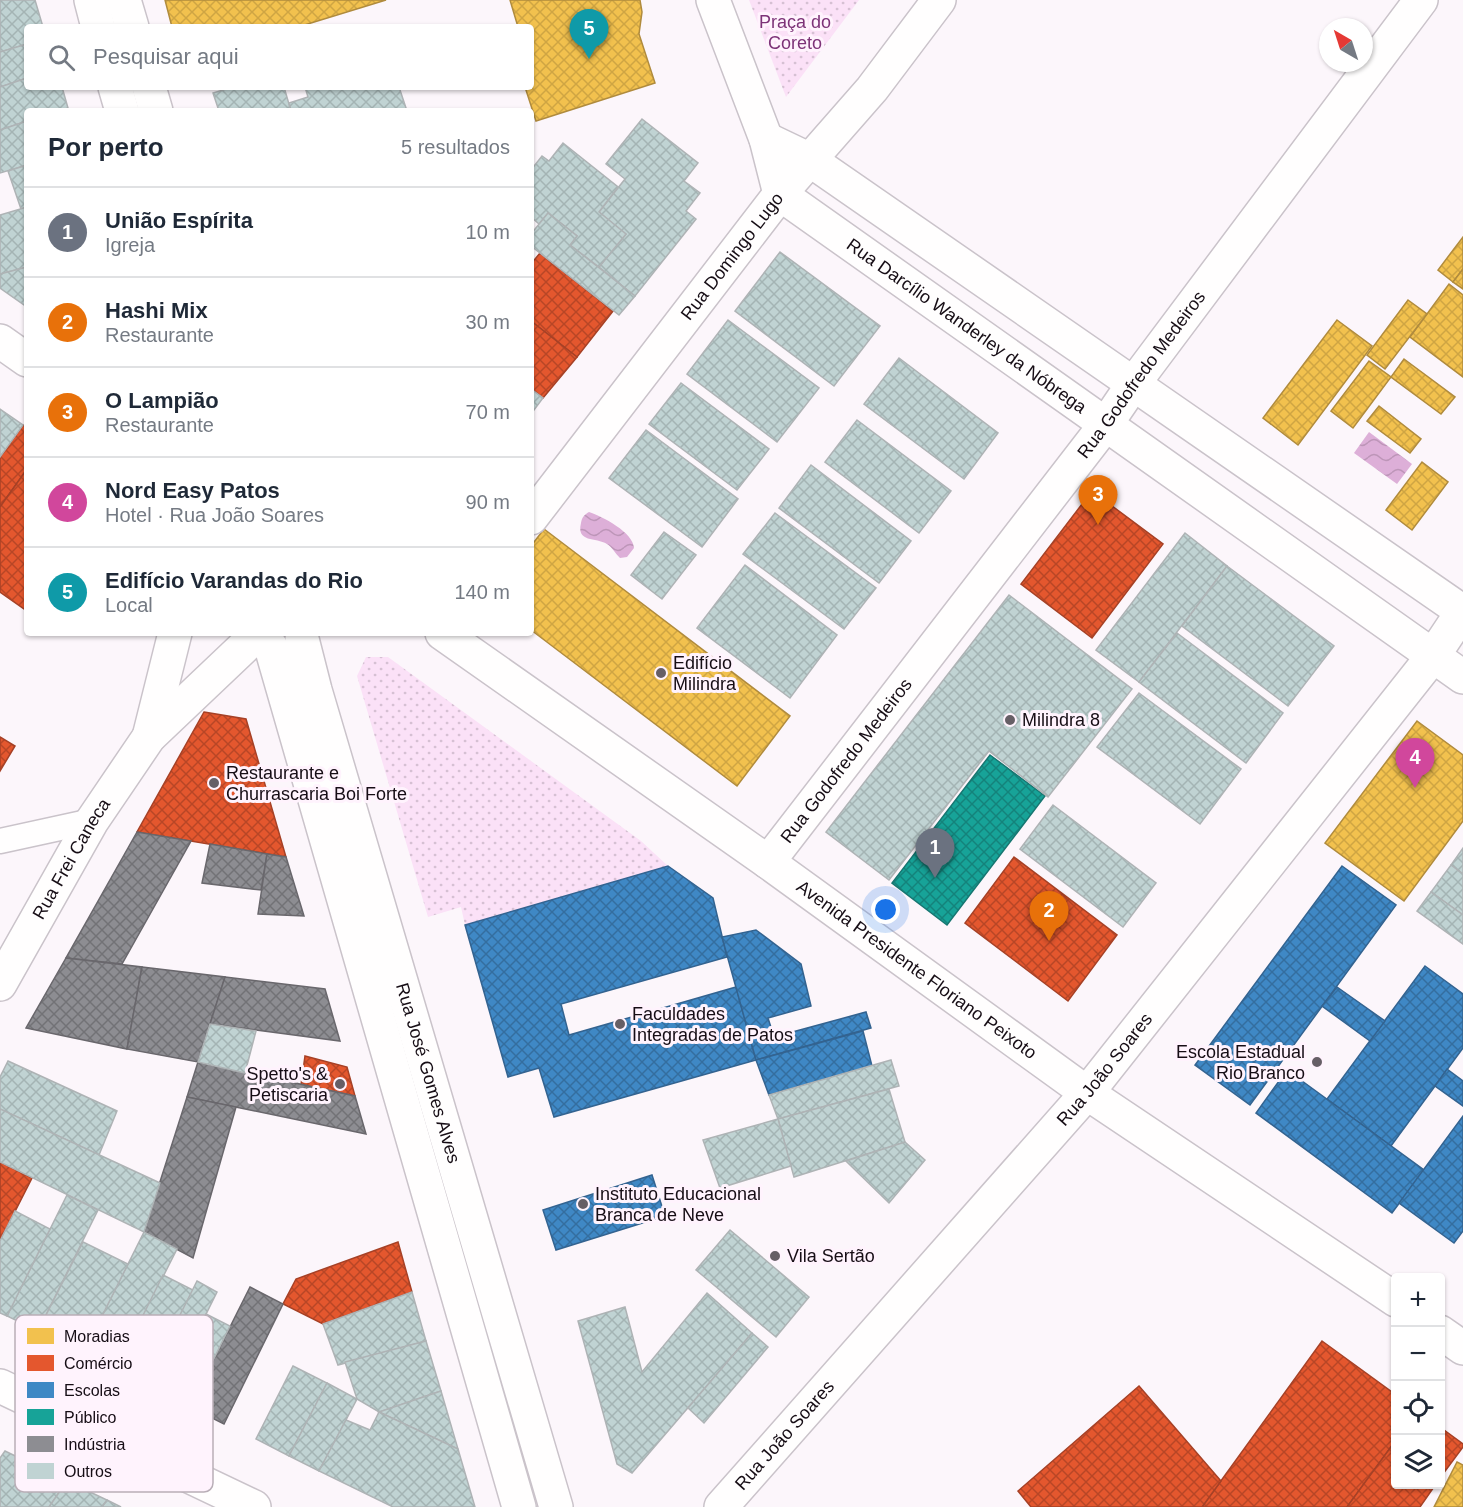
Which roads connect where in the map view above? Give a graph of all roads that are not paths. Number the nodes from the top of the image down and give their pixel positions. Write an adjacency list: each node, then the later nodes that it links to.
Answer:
1 (91, 0): 6 (street)
2 (124, 0): 7 (street)
3 (713, 0): 12 (street)
4 (939, 0): 13 (street, Rua Domingo Lugo)
5 (1421, 0): 17 (street, Rua Godofredo Medeiros)
6 (97, 24)
7 (131, 24)
8 (116, 90): 10 (street)
9 (150, 90): 11 (street)
10 (121, 108)
11 (155, 108)
12 (766, 139): 13 (street); 14 (street)
13 (810, 160): 14 (street, Rua Domingo Lugo); 17 (street)
14 (780, 194): 18 (street, Rua Darcílio Wanderley da Nóbrega); 19 (street, Rua Domingo Lugo)
15 (0, 341): 16 (street)
16 (24, 358)
17 (1134, 382): 18 (street, Rua Godofredo Medeiros); 20 (street)
18 (1106, 424): 24 (street, Rua Darcílio Wanderley da Nóbrega); 29 (street, Rua Godofredo Medeiros)
19 (534, 514)
20 (1463, 612): 24 (street, Rua João Soares)
21 (174, 636): 26 (street, Rua Frei Caneca)
22 (447, 636): 29 (street, Avenida Presidente Floriano Peixoto)
23 (271, 639): 26 (street, Rua Frei Caneca); 39 (street, Rua José Gomes Alves); 40 (street, Rua José Gomes Alves)
24 (1433, 656): 25 (street, Rua Darcílio Wanderley da Nóbrega); 31 (street, Rua João Soares)
25 (1463, 677)
26 (149, 737): 27 (street, Rua Frei Caneca)
27 (92, 821): 28 (lane); 30 (street, Rua Frei Caneca)
28 (0, 841)
29 (768, 862): 31 (street, Avenida Presidente Floriano Peixoto)
30 (0, 984)
31 (1087, 1093): 32 (street, Avenida Presidente Floriano Peixoto); 41 (street, Rua João Soares)
32 (1391, 1297)
33 (1445, 1335): 34 (street)
34 (1463, 1347)
35 (0, 1386): 36 (street)
36 (15, 1393)
37 (213, 1487): 38 (street)
38 (254, 1507)
39 (519, 1507)
40 (555, 1507)
41 (721, 1507)

